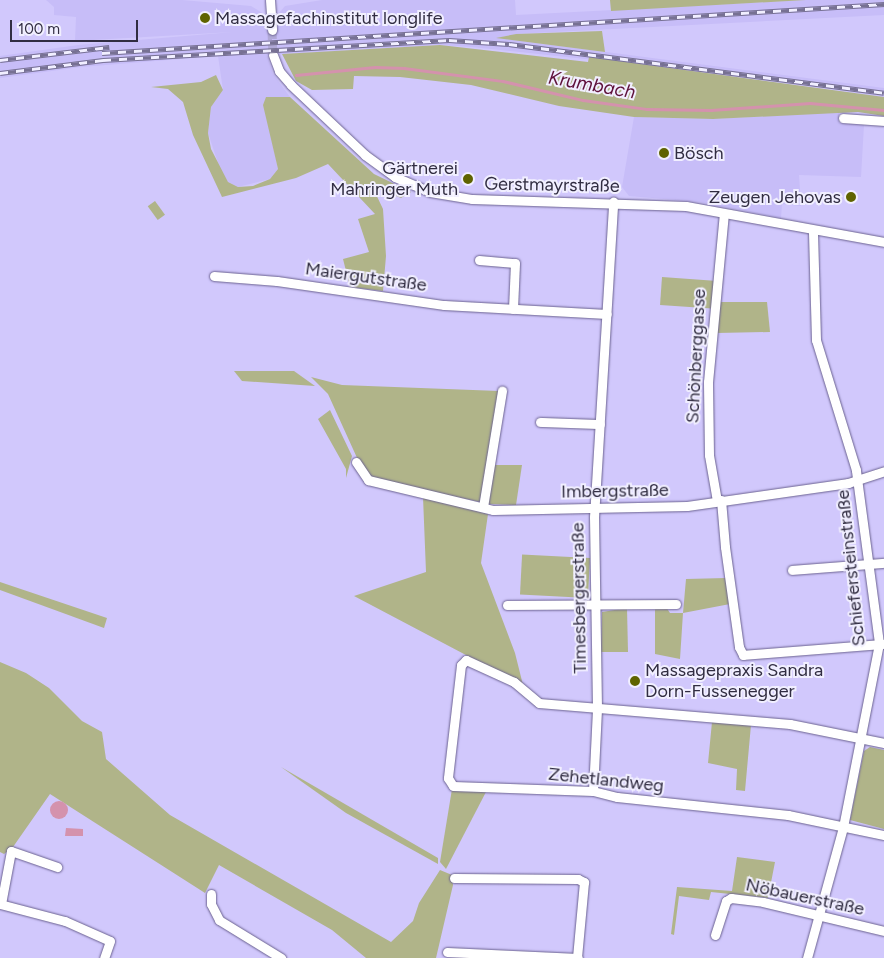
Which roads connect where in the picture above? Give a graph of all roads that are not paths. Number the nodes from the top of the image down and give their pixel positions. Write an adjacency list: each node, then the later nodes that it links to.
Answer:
1 (270, 0): 2 (street)
2 (272, 30)
3 (274, 55): 6 (street, Gerstmayrstraße)
4 (843, 118): 5 (street)
5 (884, 121)
6 (613, 202): 7 (street, Gerstmayrstraße); 13 (street, Timesbergerstraße)
7 (724, 214): 8 (street, Gerstmayrstraße); 20 (street, Schönberggasse)
8 (814, 232): 9 (street, Gerstmayrstraße); 19 (street, Schiefersteinstraße)
9 (884, 242)
10 (479, 260): 12 (street)
11 (214, 276): 12 (street, Maiergutstraße)
12 (514, 309): 13 (street, Maiergutstraße)
13 (607, 314): 16 (street, Timesbergerstraße)
14 (502, 391): 21 (street)
15 (540, 422): 16 (street)
16 (600, 424): 22 (street, Timesbergerstraße)
17 (356, 462): 21 (street, Imbergstraße)
18 (884, 471): 19 (street, Imbergstraße)
19 (858, 480): 20 (street, Imbergstraße); 24 (street, Schiefersteinstraße)
20 (719, 500): 22 (street, Imbergstraße); 29 (street, Schönberggasse)
21 (483, 507): 22 (street, Imbergstraße)
22 (594, 508): 26 (street, Timesbergerstraße)
23 (884, 564): 24 (street)
24 (869, 565): 25 (street); 29 (street, Schiefersteinstraße)
25 (792, 570)
26 (596, 604): 27 (street); 28 (street); 30 (street, Timesbergerstraße)
27 (676, 604)
28 (507, 605)
29 (881, 643): 31 (street, Schiefersteinstraße)
30 (598, 708): 31 (street); 33 (street, Timesbergerstraße); 33 (street, Zehetlandweg)
31 (862, 738): 32 (street); 34 (street, Schiefersteinstraße)
32 (884, 743)
33 (593, 791): 34 (street, Zehetlandweg)
34 (843, 827): 35 (street, Zehetlandweg); 40 (street, Schiefersteinstraße)
35 (884, 835)
36 (57, 867): 39 (street)
37 (454, 878): 46 (street)
38 (211, 894): 45 (street)
39 (1, 904): 44 (street)
40 (820, 916): 41 (street, Nöbauerstraße); 42 (street, Nöbauerstraße); 47 (street, Schiefersteinstraße)
41 (884, 931)
42 (715, 935)
43 (447, 952): 46 (street)
44 (104, 958)
45 (281, 958)
46 (578, 958)
47 (807, 958)

